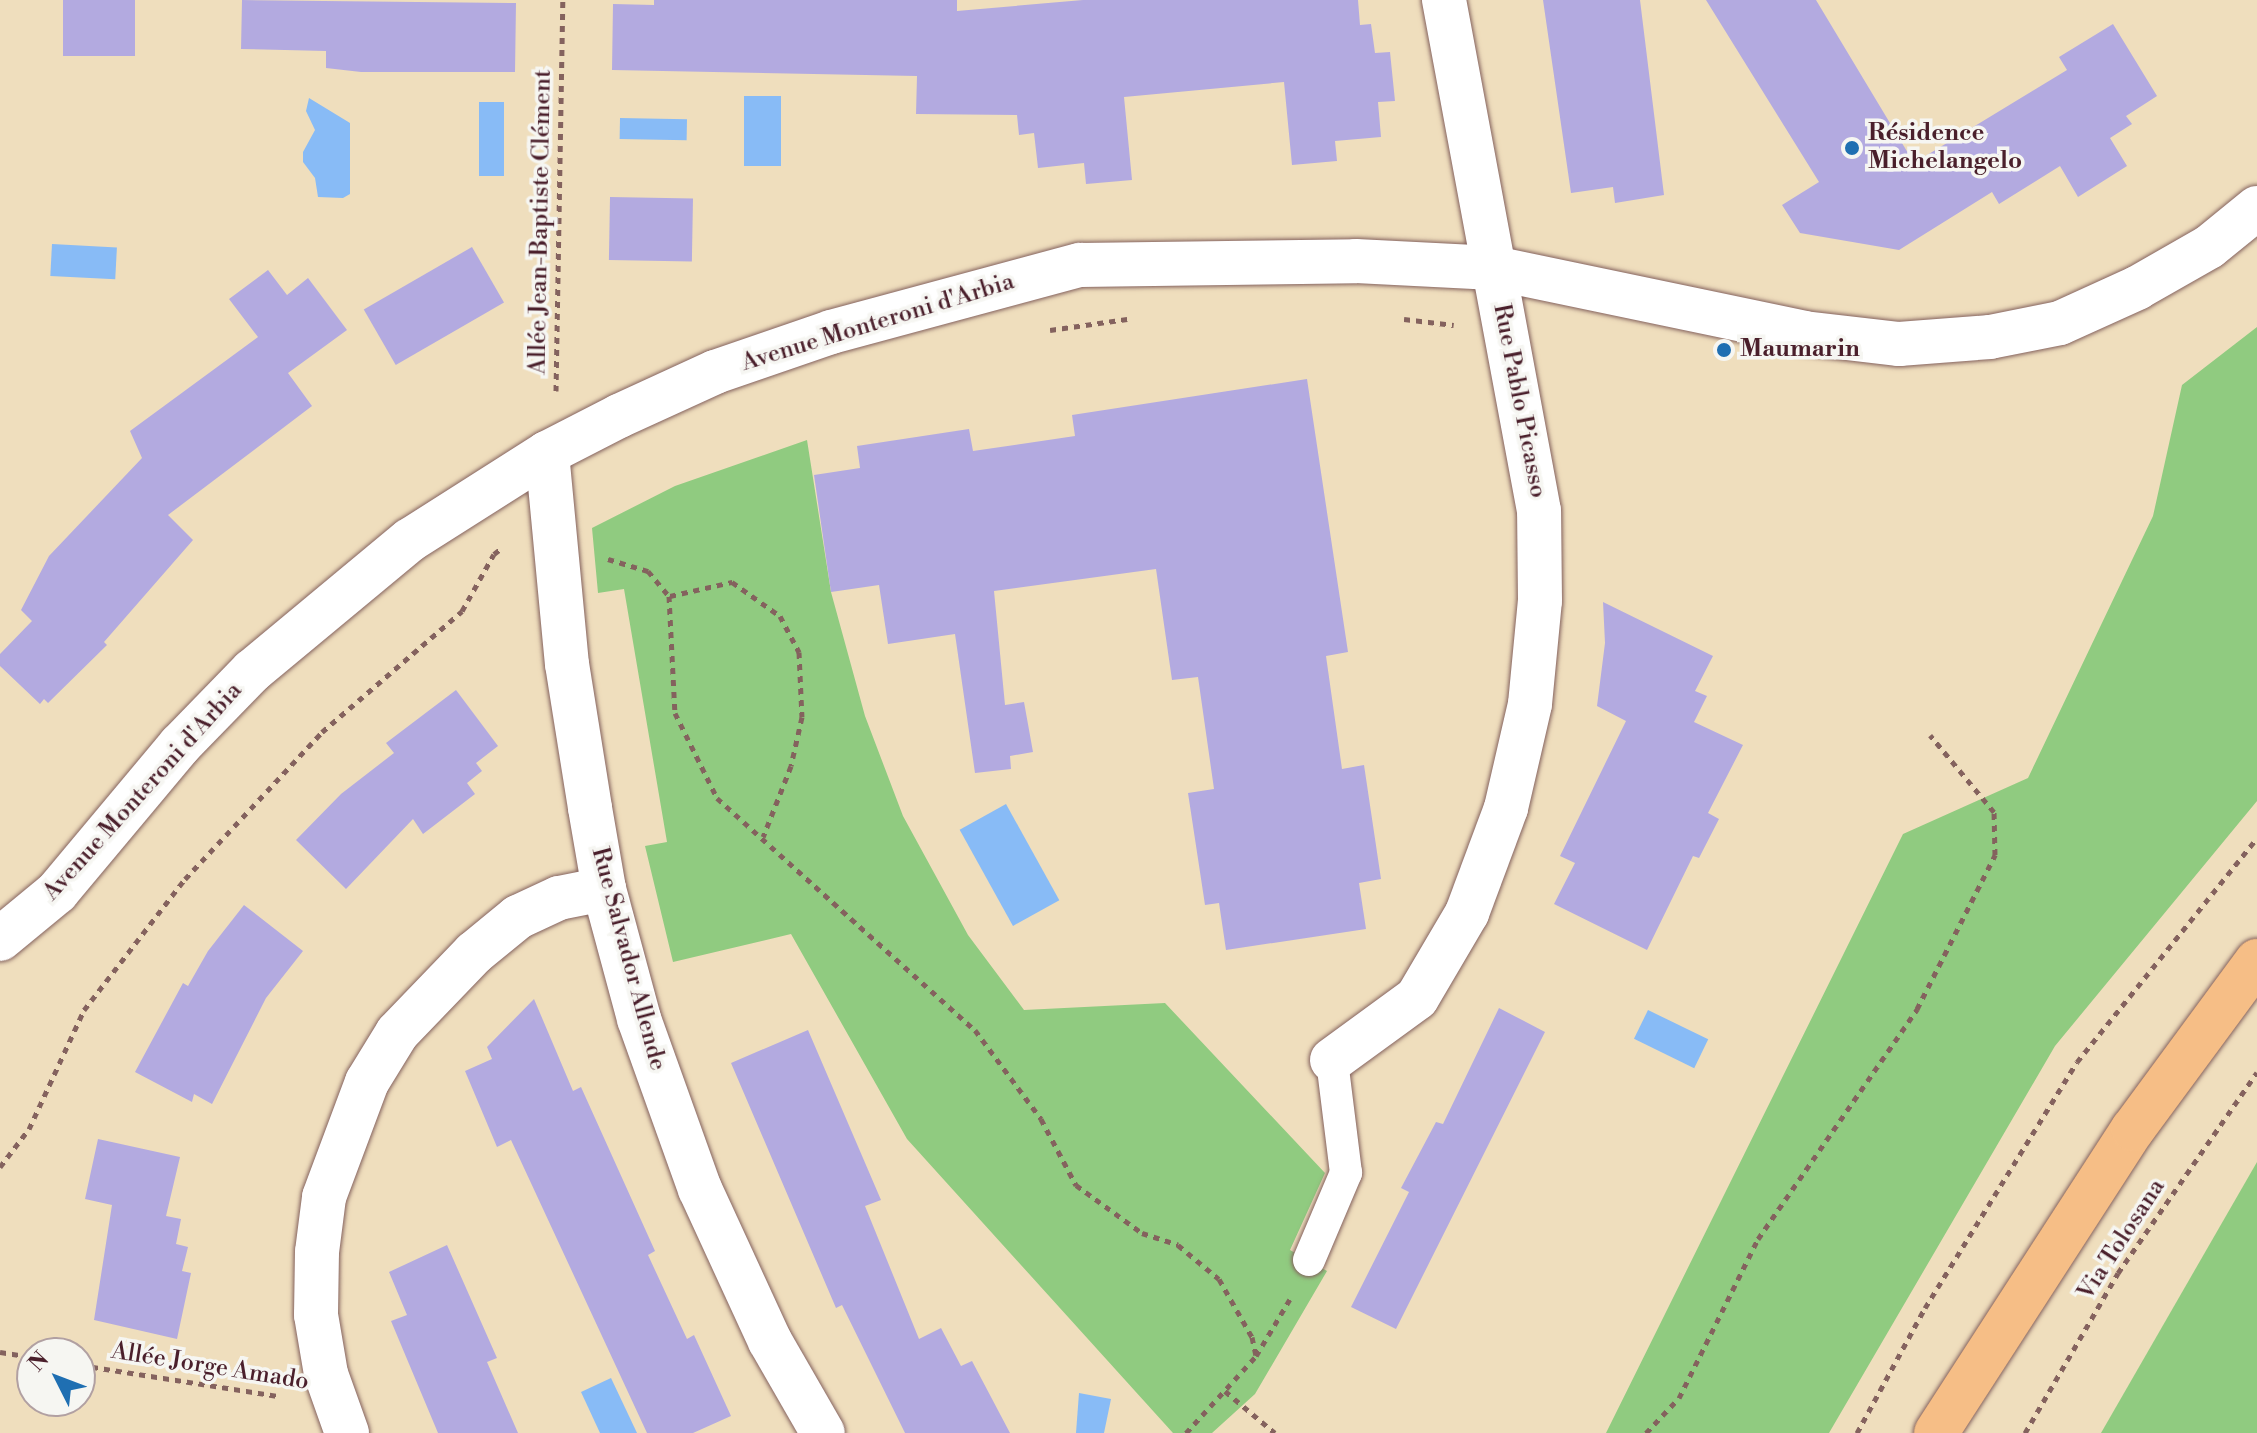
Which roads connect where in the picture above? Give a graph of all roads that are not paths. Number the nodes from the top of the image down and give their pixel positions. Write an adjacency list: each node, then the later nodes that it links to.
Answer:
1 (1444, 0): 3 (street, Rue Pablo Picasso)
2 (2257, 208): 3 (street, Avenue Monteroni d'Arbia)
3 (1494, 268): 4 (street, Avenue Monteroni d'Arbia); 9 (street, Rue Pablo Picasso)
4 (563, 445): 5 (street, Rue Salvador Allende); 6 (street, Avenue Monteroni d'Arbia)
5 (604, 889): 12 (street); 13 (street, Rue Salvador Allende)
6 (0, 939)
7 (2257, 961): 10 (main road)
8 (2257, 983): 10 (main road)
9 (1332, 1060): 11 (lane, Rue Pablo Picasso)
10 (2133, 1129): 14 (main road)
11 (1309, 1260)
12 (341, 1419)
13 (823, 1433)
14 (1936, 1433)

